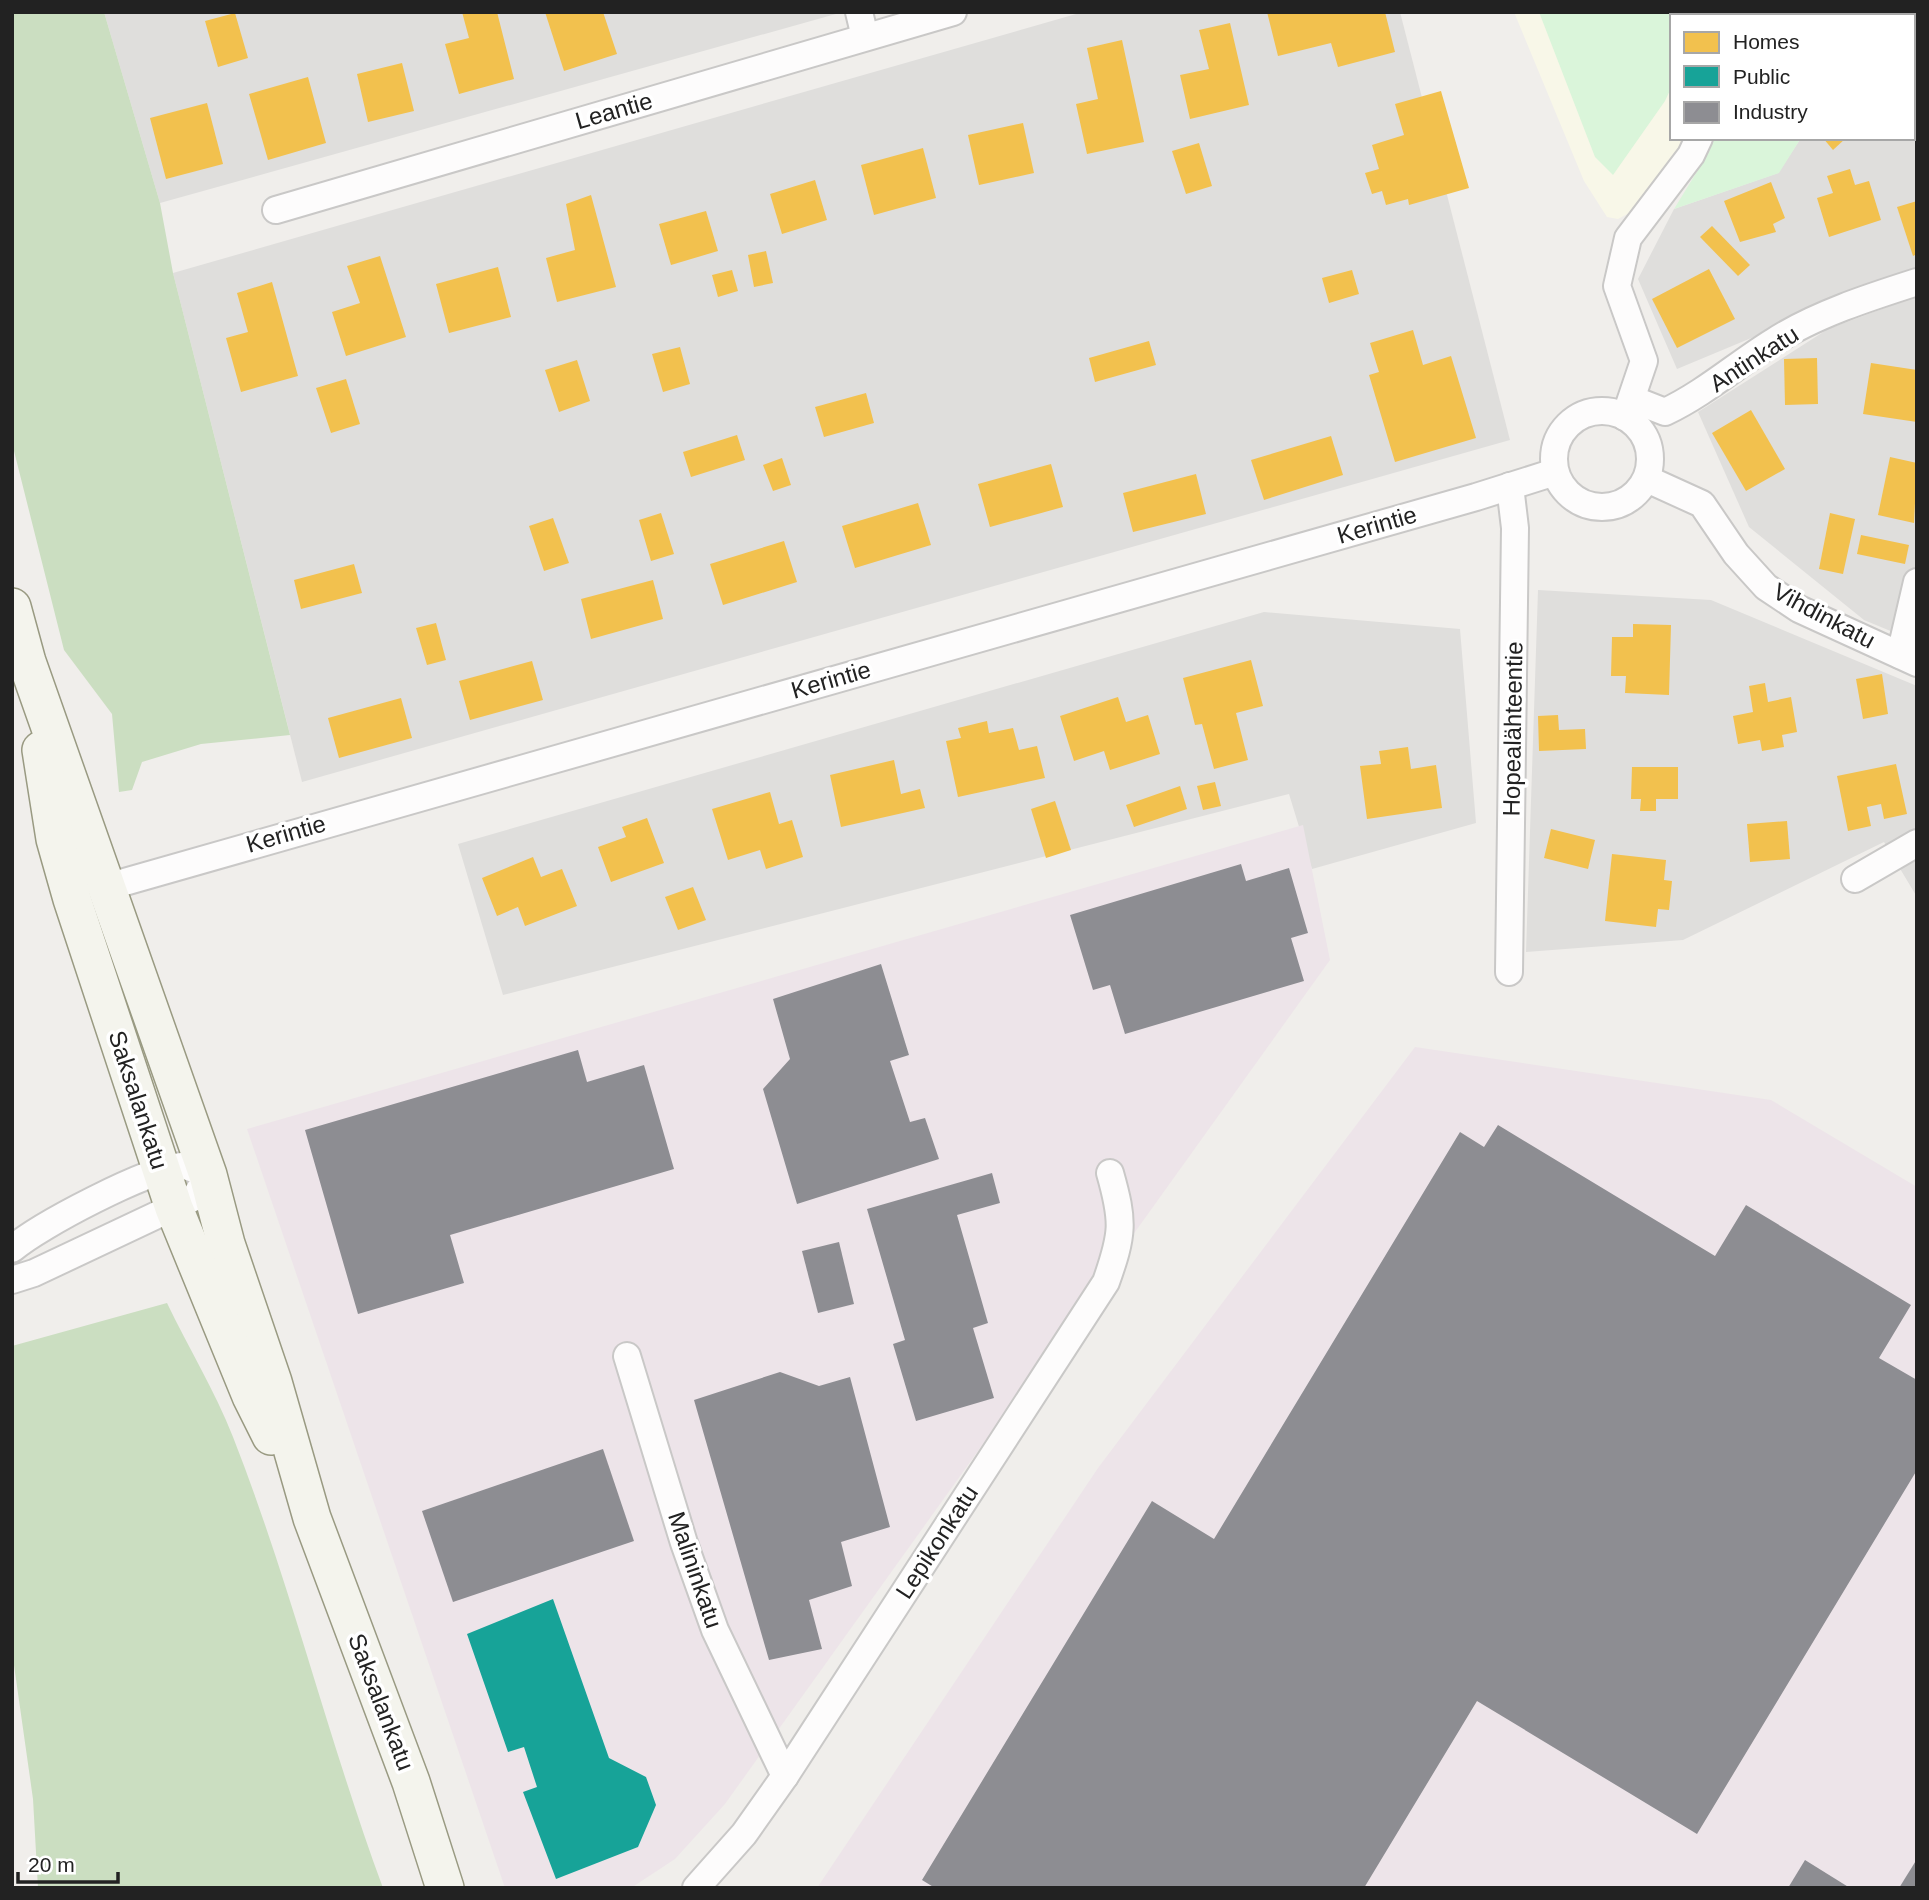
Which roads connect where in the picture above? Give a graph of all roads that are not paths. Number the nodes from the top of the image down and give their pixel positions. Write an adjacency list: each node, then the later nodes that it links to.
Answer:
1 (953, 12): 2 (street, Leantie)
2 (862, 25): 4 (street, Leantie)
3 (1698, 140): 6 (street)
4 (276, 210)
5 (1917, 282): 6 (street, Antinkatu)
6 (1629, 408): 7 (street); 8 (street)
7 (1555, 471): 8 (street); 9 (street, Kerintie)
8 (1647, 479): 12 (street, Vihdinkatu)
9 (1510, 486): 16 (street, Kerintie); 17 (street, Hopealähteentie)
10 (1917, 582): 12 (street)
11 (12, 607): 13 (main road, Saksalankatu)
12 (1908, 659)
13 (27, 662): 16 (main road, Saksalankatu); 18 (main road, Saksalankatu)
14 (1917, 843): 15 (street)
15 (1855, 879)
16 (107, 887): 20 (main road, Saksalankatu)
17 (1509, 972)
18 (162, 1171): 20 (street); 21 (main road, Saksalankatu); 22 (street)
19 (1110, 1173): 26 (street, Lepikonkatu)
20 (208, 1175): 21 (street); 25 (main road, Saksalankatu)
21 (174, 1208): 23 (street); 25 (main road, Saksalankatu)
22 (12, 1249)
23 (12, 1280)
24 (627, 1356): 26 (street, Malininkatu)
25 (312, 1518): 27 (main road, Saksalankatu)
26 (785, 1776): 28 (street, Lepikonkatu)
27 (445, 1888)
28 (696, 1888)

